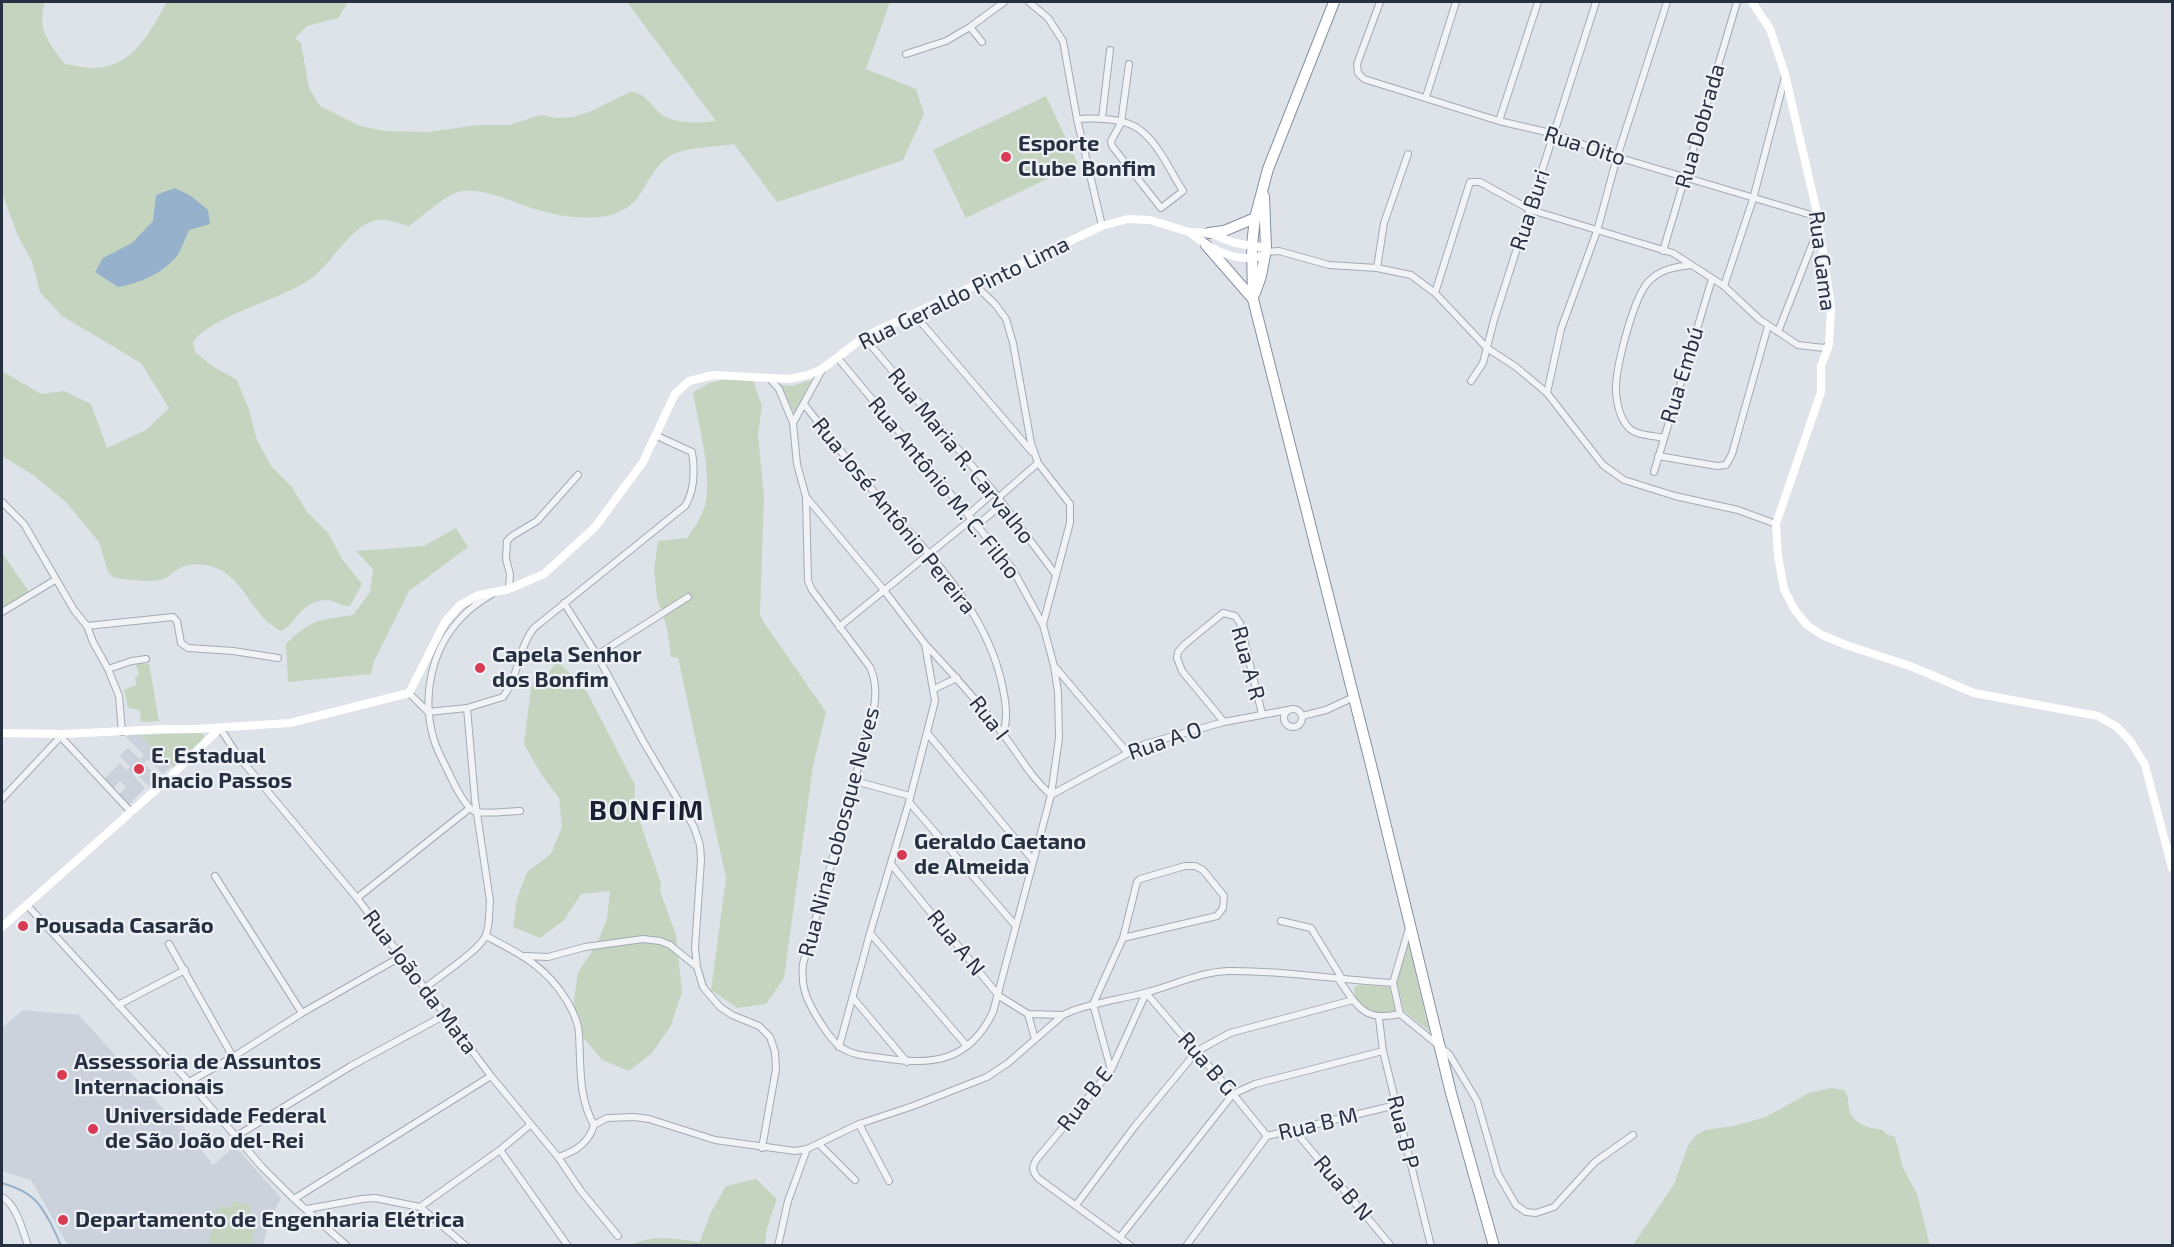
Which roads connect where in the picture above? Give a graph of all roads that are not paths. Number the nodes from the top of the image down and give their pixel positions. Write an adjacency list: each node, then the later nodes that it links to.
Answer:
1 (1004, 2): 11 (street)
2 (1029, 2): 19 (street)
3 (1334, 2): 26 (highway)
4 (1380, 2): 17 (street, Rua Oito)
5 (1456, 2): 17 (street)
6 (1538, 2): 20 (street)
7 (1596, 2): 22 (street, Rua Buri)
8 (1667, 2): 24 (street)
9 (1737, 2): 25 (street, Rua Dobrada)
10 (1752, 2): 16 (main road, Rua Gama)
11 (970, 27): 12 (street); 14 (street)
12 (982, 42)
13 (1110, 50): 18 (street)
14 (906, 54)
15 (1129, 64): 21 (street)
16 (1785, 74): 27 (street); 30 (main road, Rua Gama)
17 (1426, 97): 20 (street, Rua Oito)
18 (1102, 118): 19 (street); 21 (street)
19 (1077, 119): 31 (street)
20 (1499, 121): 22 (street, Rua Oito)
21 (1121, 123): 21 (street)
22 (1555, 134): 24 (street, Rua Oito); 28 (street, Rua Buri)
23 (1408, 154): 41 (street)
24 (1617, 157): 25 (street, Rua Oito); 32 (street)
25 (1684, 177): 27 (street, Rua Oito); 37 (street, Rua Dobrada)
26 (1263, 187): 29 (highway); 38 (highway)
27 (1754, 199): 30 (street, Rua Oito); 44 (street)
28 (1531, 210): 32 (street); 45 (street); 52 (street, Rua Buri)
29 (1255, 218): 34 (highway); 36 (highway)
30 (1819, 221): 49 (street); 51 (main road, Rua Gama)
31 (1102, 226): 33 (main road, Rua Geraldo Pinto Lima); 43 (main road, Rua Geraldo Pinto Lima)
32 (1597, 231): 37 (street); 57 (street)
33 (1189, 232): 34 (main road); 35 (main road)
34 (1209, 233): 36 (main road)
35 (1206, 245): 39 (main road); 46 (highway)
36 (1252, 245): 38 (main road); 39 (highway)
37 (1663, 251): 40 (street)
38 (1265, 252): 39 (main road); 41 (street); 46 (highway)
39 (1251, 259): 46 (highway)
40 (1691, 265): 42 (street); 61 (street)
41 (1377, 268): 45 (street)
42 (1713, 279): 44 (street); 61 (street, Rua Embú)
43 (975, 285): 47 (main road, Rua Geraldo Pinto Lima); 63 (street)
44 (1724, 286): 48 (street)
45 (1435, 292): 52 (street)
46 (1252, 299): 95 (highway)
47 (914, 314): 50 (main road, Rua Geraldo Pinto Lima); 63 (street)
48 (1768, 326): 49 (street); 62 (street)
49 (1778, 332): 51 (street)
50 (864, 337): 53 (main road, Rua Geraldo Pinto Lima); 66 (street, Rua Maria R. Carvalho)
51 (1829, 345): 71 (main road, Rua Gama)
52 (1487, 348): 56 (street, Rua Buri); 57 (street)
53 (837, 357): 54 (main road, Rua Geraldo Pinto Lima); 70 (street, Rua Antônio M. C. Filho)
54 (822, 369): 55 (main road, Rua Geraldo Pinto Lima); 58 (street)
55 (770, 379): 59 (street, Rua Nina Lobosque Neves); 60 (main road, Rua Geraldo Pinto Lima)
56 (1471, 381)
57 (1546, 393): 71 (street)
58 (804, 404): 59 (street); 72 (street, Rua José Antônio Pereira)
59 (793, 423): 67 (street, Rua Nina Lobosque Neves)
60 (657, 436): 75 (main road); 79 (street)
61 (1663, 438): 62 (street, Rua Embú)
62 (1658, 456): 64 (street, Rua Embú)
63 (1037, 460): 66 (street); 73 (street)
64 (1654, 472)
65 (578, 476): 75 (street)
66 (996, 494): 69 (street, Rua Maria R. Carvalho); 70 (street)
67 (806, 497): 76 (street, Rua I); 83 (street, Rua Nina Lobosque Neves)
68 (2, 502): 74 (street)
69 (1003, 504): 70 (street); 73 (street, Rua Maria R. Carvalho)
70 (972, 519): 72 (street); 81 (street, Rua Antônio M. C. Filho)
71 (1776, 524): 121 (main road)
72 (929, 554): 76 (street); 108 (street, Rua José Antônio Pereira)
73 (1056, 575): 81 (street)
74 (55, 580): 80 (street); 82 (street)
75 (509, 589): 77 (main road)
76 (883, 589): 83 (street); 84 (street, Rua I)
77 (494, 593): 93 (main road); 98 (street)
78 (688, 597): 85 (street)
79 (564, 603): 85 (street); 96 (street)
80 (2, 612)
81 (1043, 625): 88 (street, Rua Antônio M. C. Filho)
82 (87, 626): 86 (street); 89 (street)
83 (839, 627): 111 (street, Rua Nina Lobosque Neves)
84 (925, 644): 90 (street, Rua I); 92 (street)
85 (597, 655): 136 (street)
86 (278, 658)
87 (146, 659): 89 (street)
88 (1054, 666): 91 (street); 94 (street, Rua Antônio M. C. Filho)
89 (108, 669): 105 (street)
90 (957, 678): 92 (street); 108 (street, Rua I)
91 (1072, 685): 94 (street); 110 (street)
92 (934, 689): 107 (street)
93 (409, 693): 98 (street); 104 (main road)
94 (1058, 693): 112 (street, Rua Antônio M. C. Filho)
95 (1354, 697): 101 (street); 127 (highway)
96 (467, 708): 98 (street); 118 (street)
97 (1288, 710): 99 (street, Rua A O); 101 (street); 102 (street)
98 (428, 712): 115 (street)
99 (1271, 713): 100 (street, Rua A O); 102 (street)
100 (1262, 714): 103 (street, Rua A O); 103 (street, Rua A R)
101 (1302, 716): 102 (street)
102 (1284, 721)
103 (1224, 722): 110 (street, Rua A O)
104 (220, 728): 105 (main road); 117 (main road); 123 (street, Rua João da Mata)
105 (122, 732): 109 (main road)
106 (2, 733): 109 (main road)
107 (928, 734): 114 (street); 119 (street)
108 (1003, 734): 112 (street, Rua I)
109 (62, 735): 113 (street); 117 (street)
110 (1127, 752): 112 (street, Rua A O)
111 (855, 780): 114 (street); 157 (street, Rua Nina Lobosque Neves)
112 (1051, 795): 119 (street, Rua Antônio M. C. Filho)
113 (2, 799)
114 (909, 799): 120 (street); 126 (street)
115 (470, 808): 118 (street); 123 (street)
116 (520, 811): 118 (street)
117 (131, 812): 124 (main road)
118 (477, 812): 130 (street)
119 (1033, 860): 126 (street, Rua Antônio M. C. Filho)
120 (891, 864): 129 (street); 143 (street, Rua A N)
121 (2172, 868)
122 (215, 876): 148 (street)
123 (357, 898): 133 (street, Rua João da Mata)
124 (27, 905): 128 (main road); 147 (street)
125 (1281, 921): 139 (street)
126 (1015, 926): 143 (street, Rua Antônio M. C. Filho)
127 (1409, 926): 140 (street); 155 (highway)
128 (2, 927)
129 (870, 933): 144 (street); 156 (street)
130 (486, 936): 134 (street); 141 (street)
131 (1123, 938): 131 (street); 146 (street)
132 (169, 944): 137 (street)
133 (402, 956): 141 (street, Rua João da Mata); 148 (street)
134 (524, 956): 135 (street); 138 (street)
135 (548, 957): 136 (street); 138 (street)
136 (697, 968): 175 (street)
137 (185, 970): 147 (street); 160 (street)
138 (545, 971): 169 (street)
139 (1341, 980): 140 (street); 142 (street); 145 (street)
140 (1393, 983): 150 (street)
141 (424, 988): 152 (street, Rua João da Mata)
142 (1146, 993): 146 (street); 159 (street, Rua B G); 162 (street, Rua B E)
143 (999, 996): 149 (street, Rua A N); 156 (street, Rua Antônio M. C. Filho)
144 (853, 998): 157 (street); 161 (street)
145 (1353, 1000): 153 (street); 159 (street)
146 (1093, 1004): 151 (street); 162 (street)
147 (117, 1005): 164 (street)
148 (302, 1013): 160 (street)
149 (1028, 1014): 151 (street); 154 (street)
150 (1401, 1014): 153 (street); 155 (street)
151 (1063, 1015): 154 (street)
152 (445, 1016): 163 (street, Rua João da Mata); 173 (street)
153 (1379, 1017): 158 (street, Rua B P)
154 (1035, 1039): 167 (street)
155 (1439, 1045): 171 (street); 197 (highway)
156 (967, 1046): 161 (street)
157 (839, 1047): 161 (street)
158 (1383, 1050): 165 (street); 166 (street, Rua B P)
159 (1197, 1051): 165 (street, Rua B G); 183 (street)
160 (233, 1057): 164 (street)
161 (908, 1062)
162 (1111, 1070): 183 (street, Rua B E)
163 (491, 1076): 168 (street, Rua João da Mata); 182 (street)
164 (189, 1082): 173 (street)
165 (1233, 1094): 172 (street, Rua B G); 187 (street)
166 (1396, 1105): 170 (street, Rua B M); 196 (street, Rua B P)
167 (859, 1124): 174 (street); 180 (street)
168 (530, 1125): 177 (street); 178 (street, Rua João da Mata)
169 (594, 1125): 175 (street); 178 (street)
170 (1295, 1131): 172 (street, Rua B M); 195 (street, Rua B N)
171 (1633, 1135)
172 (1267, 1136): 194 (street, Rua B M)
173 (235, 1137): 182 (street)
174 (819, 1144): 176 (street); 179 (street)
175 (762, 1148): 176 (street)
176 (807, 1149): 192 (street)
177 (500, 1150): 184 (street); 191 (street)
178 (558, 1157): 186 (street, Rua João da Mata)
179 (855, 1180)
180 (889, 1181)
181 (2, 1197): 188 (street)
182 (294, 1199): 185 (street)
183 (1076, 1205): 187 (street)
184 (420, 1207): 185 (street); 190 (street)
185 (307, 1209): 189 (street)
186 (618, 1236)
187 (1120, 1237): 193 (street)
188 (28, 1245)
189 (347, 1245)
190 (466, 1245)
191 (568, 1245)
192 (778, 1245)
193 (1131, 1245)
194 (1186, 1245)
195 (1391, 1245)
196 (1431, 1245)
197 (1494, 1245)

